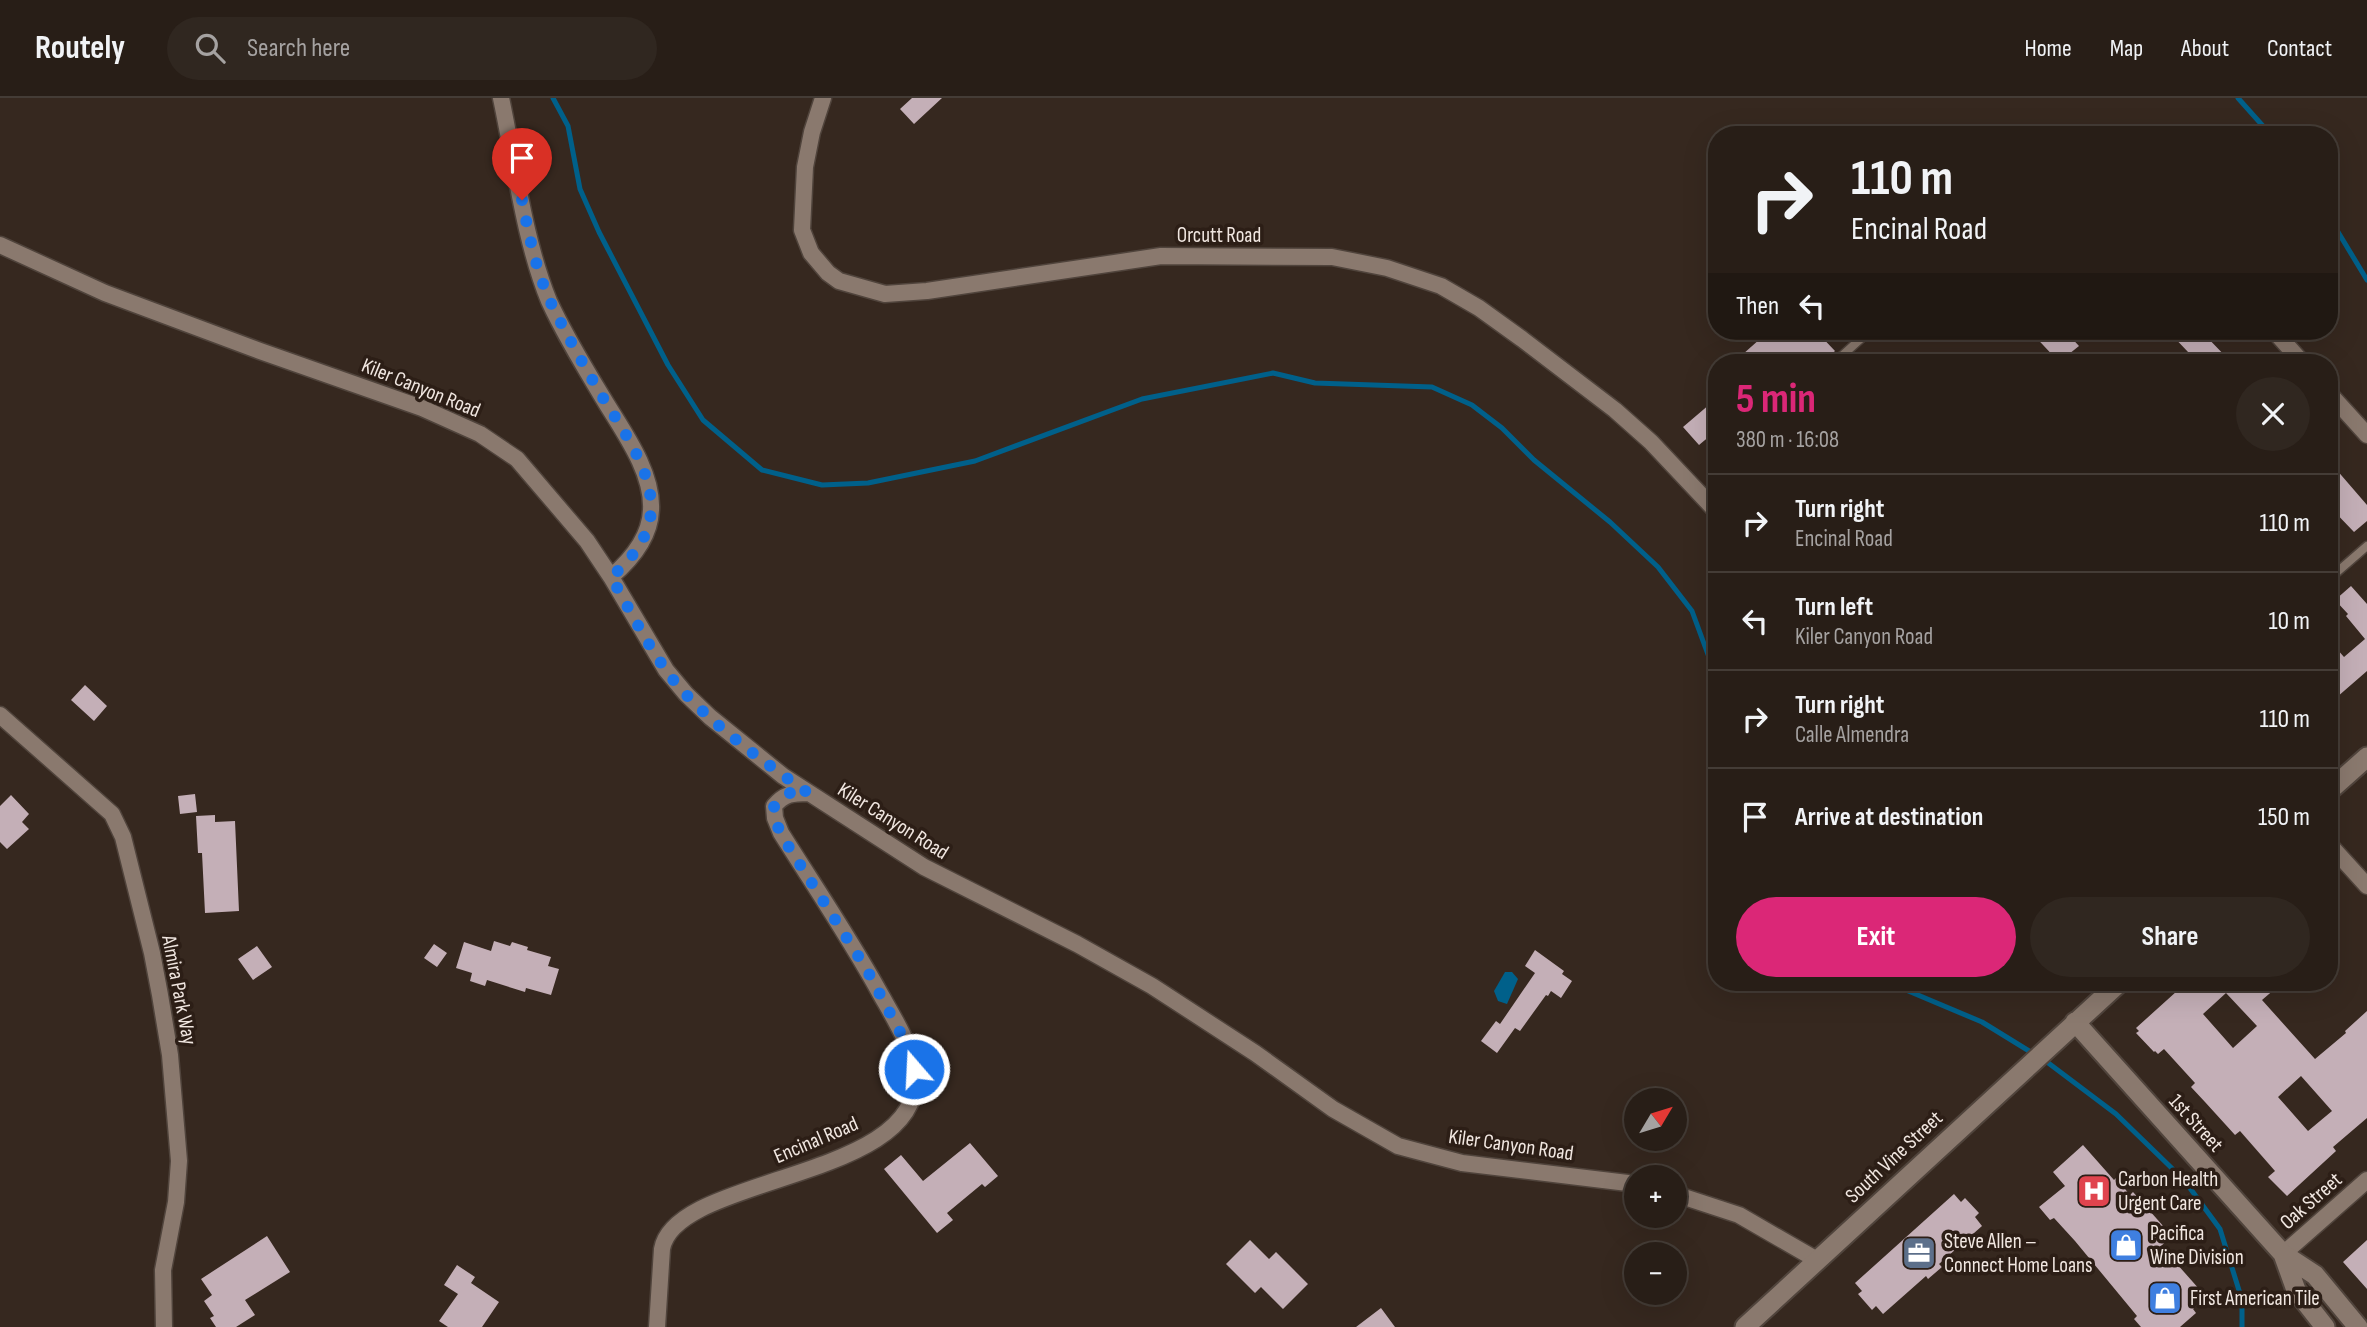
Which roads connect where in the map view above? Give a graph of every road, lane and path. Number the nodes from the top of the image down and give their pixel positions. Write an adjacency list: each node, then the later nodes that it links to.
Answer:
1 (502, 98): 13 (street)
2 (823, 98): 10 (street, Orcutt Road)
3 (0, 245): 13 (street, Kiler Canyon Road)
4 (1860, 340): 6 (lane)
5 (2282, 340): 7 (street)
6 (1844, 354)
7 (2295, 354)
8 (2338, 403): 9 (street)
9 (2367, 435)
10 (1708, 502)
11 (2367, 546): 12 (lane)
12 (2338, 571)
13 (611, 577): 17 (street, Kiler Canyon Road)
14 (0, 715): 27 (street, Almira Park Way)
15 (2367, 757): 16 (street)
16 (2338, 783)
17 (808, 793): 23 (street, Kiler Canyon Road); 28 (street, Encinal Road)
18 (2338, 854): 19 (street)
19 (2367, 886)
20 (2110, 991): 21 (street, South Vine Street)
21 (2076, 1022): 25 (street, 1st Street); 26 (street, South Vine Street)
22 (2367, 1180): 25 (street, Oak Street)
23 (1624, 1183)
24 (1687, 1198): 26 (street)
25 (2283, 1254): 30 (street, 1st Street); 31 (street, 1st Street)
26 (1817, 1260): 29 (street, South Vine Street)
27 (164, 1327)
28 (657, 1327)
29 (1745, 1327)
30 (2325, 1327)
31 (2358, 1327)

